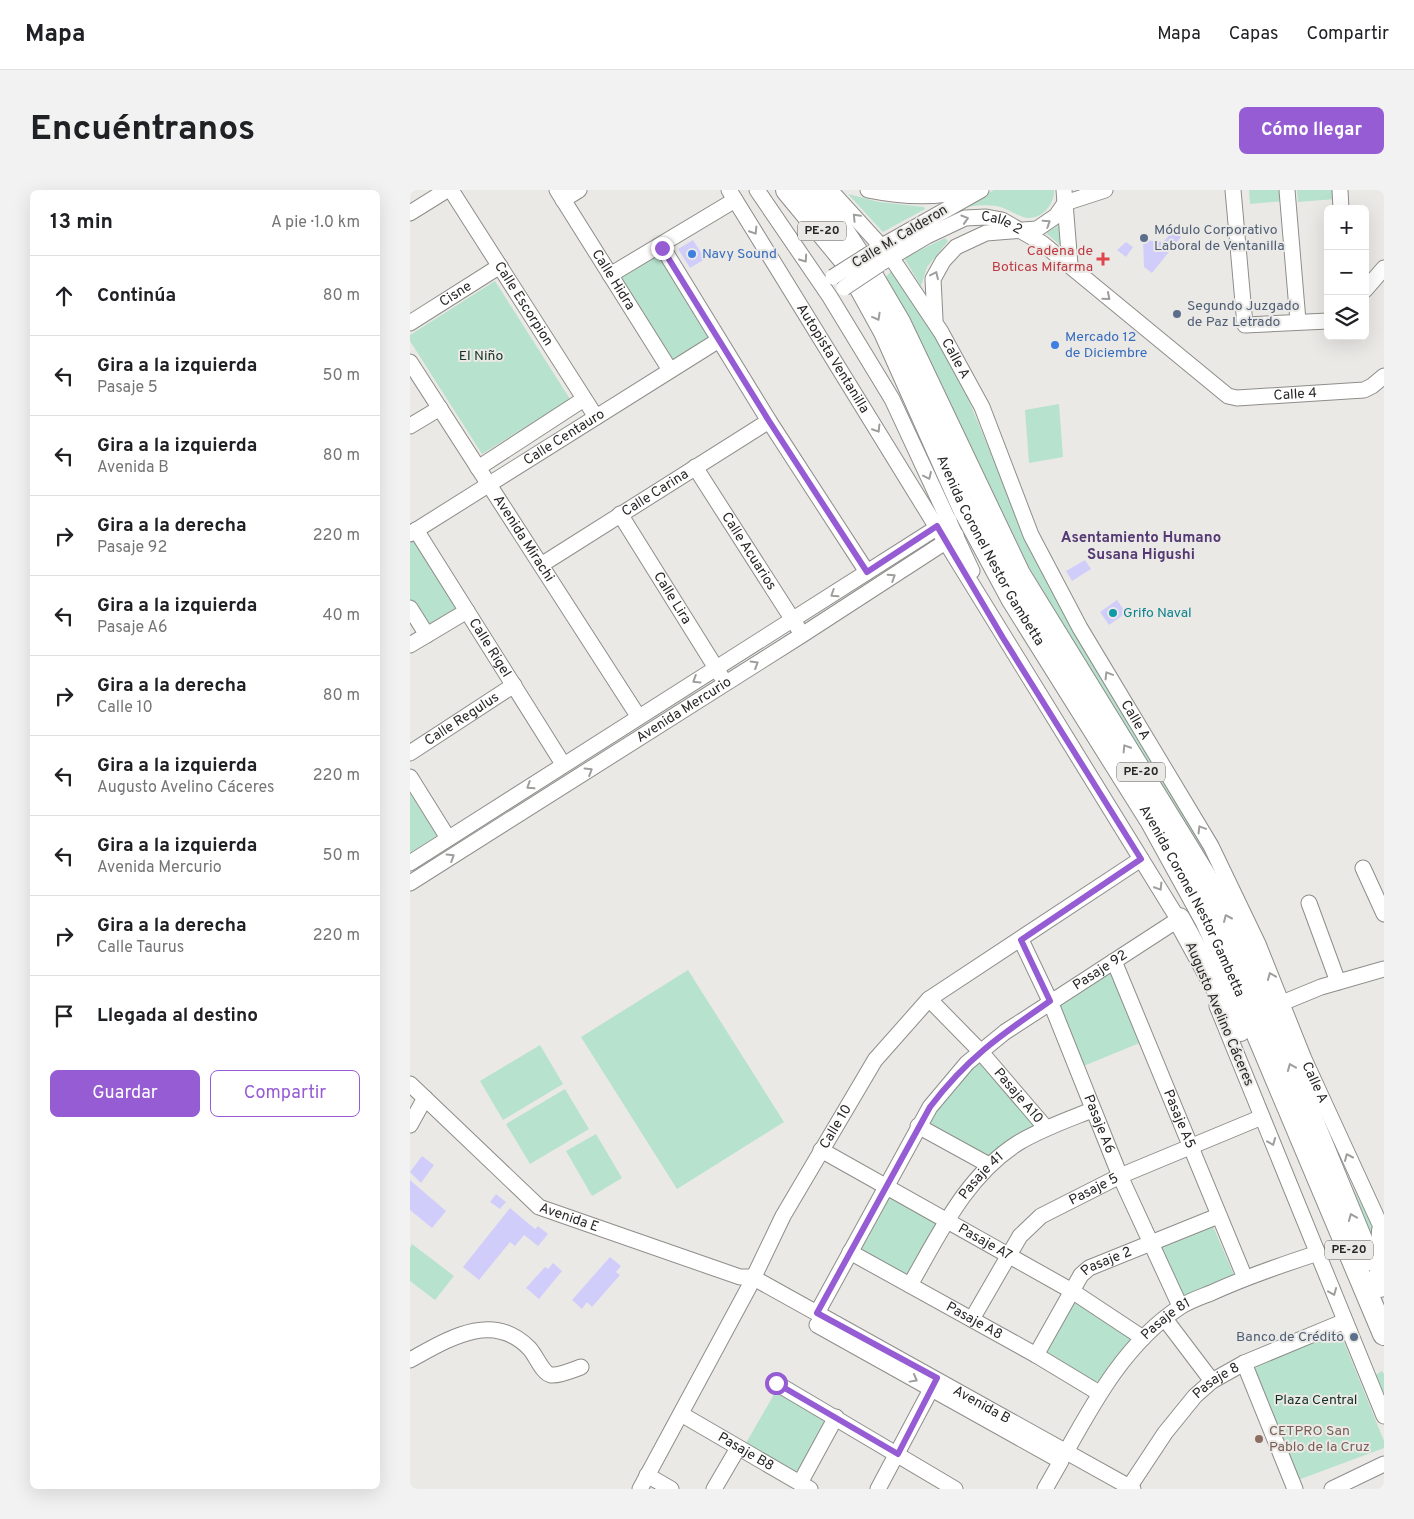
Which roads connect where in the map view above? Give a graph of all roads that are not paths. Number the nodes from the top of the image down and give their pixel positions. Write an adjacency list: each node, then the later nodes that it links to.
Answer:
1 (447, 190): 19 (street)
2 (451, 190): 22 (street, Calle Escorpion)
3 (579, 190): 15 (street)
4 (757, 190): 25 (street, Autopista Ventanilla, one-way to 25)
5 (787, 190): 25 (highway, Autopista Ventanilla / PE-20)
6 (812, 190): 25 (highway, Autopista Ventanilla / PE-20)
7 (830, 190): 25 (street, Autopista Ventanilla, one-way to 7)
8 (868, 190): 9 (street)
9 (971, 190)
10 (981, 190): 25 (street, Calle M. Calderon)
11 (1106, 190): 17 (street)
12 (1233, 190): 29 (street)
13 (1287, 190): 29 (street)
14 (1340, 190): 18 (street)
15 (560, 195): 26 (street, Calle Hidra)
16 (732, 195): 21 (street); 46 (street, Autopista Ventanilla, one-way to 46)
17 (1064, 196): 20 (street, one-way to 17); 23 (street)
18 (1341, 205)
19 (410, 213)
20 (1021, 230): 23 (street, Calle 2); 25 (street, Calle 2, one-way to 20); 31 (street, one-way to 20)
21 (661, 245): 26 (street); 32 (street)
22 (500, 266): 30 (street, Cisne); 37 (street, Calle Escorpion)
23 (1070, 266): 36 (street, Calle 2, one-way to 36)
24 (1384, 268): 27 (street)
25 (857, 271): 31 (street, Calle A); 46 (street, Autopista Ventanilla, one-way to 46); 92 (highway, Avenida Coronel Nestor Gambetta / PE-20, one-way to 92); 105 (highway, Avenida Coronel Nestor Gambetta / PE-20, one-way to 25)
26 (610, 275): 34 (street, Calle Hidra)
27 (1369, 285)
28 (1324, 320): 29 (street)
29 (1298, 321)
30 (410, 323)
31 (935, 323): 80 (street, Calle A, one-way to 31)
32 (719, 340): 34 (street, Calle Centauro); 40 (street)
33 (410, 362): 38 (street, Avenida Mirachi)
34 (670, 370): 39 (street, Calle Centauro)
35 (1384, 376): 36 (street, Calle 4)
36 (1228, 396)
37 (584, 399): 39 (street, Calle Escorpion); 43 (street)
38 (440, 408): 41 (street); 43 (street, Avenida Mirachi)
39 (596, 417): 44 (street, Calle Centauro)
40 (769, 421): 42 (street, Calle Carina); 50 (street)
41 (410, 426)
42 (695, 467): 45 (street, Calle Carina); 53 (street, Calle Acuarios)
43 (478, 468): 44 (street, Avenida Mirachi)
44 (489, 484): 47 (street, Calle Centauro); 49 (street, Avenida Mirachi)
45 (620, 514): 49 (street, Calle Carina); 57 (street, Calle Lira)
46 (943, 523): 48 (street, Augusto Avelino Cáceres); 50 (street, Avenida Mercurio)
47 (413, 532): 52 (street, Calle Rigel)
48 (951, 538): 55 (street, Avenida Mercurio, one-way to 48); 67 (street, Augusto Avelino Cáceres)
49 (540, 565): 60 (street, Avenida Mirachi)
50 (867, 572): 53 (street, Avenida Mercurio, one-way to 53)
51 (410, 608): 54 (street)
52 (467, 611): 54 (street); 59 (street, Calle Rigel)
53 (793, 621): 55 (street, Calle Acuarios); 57 (street, Avenida Mercurio)
54 (427, 635): 56 (street)
55 (802, 635): 58 (street, Avenida Mercurio, one-way to 55)
56 (410, 646)
57 (716, 668): 58 (street, Calle Lira); 60 (street, Avenida Mercurio, one-way to 60)
58 (725, 682): 63 (street, Avenida Mercurio)
59 (514, 685): 62 (street, Calle Regulus); 64 (street, Calle Rigel)
60 (638, 716): 61 (street, Avenida Mercurio)
61 (600, 740): 63 (street); 64 (street, Avenida Mercurio)
62 (410, 753)
63 (611, 757): 70 (street, Avenida Mercurio, one-way to 63)
64 (563, 764): 66 (street, Avenida Mercurio, one-way to 66)
65 (410, 777): 66 (street)
66 (448, 838): 68 (street, Avenida Mercurio)
67 (1141, 859): 73 (street, Augusto Avelino Cáceres, one-way to 73); 74 (street, Calle 10)
68 (410, 863)
69 (1363, 868): 72 (street)
70 (411, 880)
71 (1309, 904): 77 (street)
72 (1384, 914)
73 (1179, 919): 75 (street, Pasaje 92); 85 (street, Augusto Avelino Cáceres); 92 (highway)
74 (1021, 940): 78 (street, Calle 10); 79 (street, Pasaje A6)
75 (1114, 961): 79 (street, Pasaje 92); 89 (street, Pasaje A5)
76 (1384, 969): 77 (street)
77 (1338, 982): 80 (street)
78 (930, 999): 81 (street, Pasaje A10); 90 (street, Calle 10)
79 (1050, 1001): 81 (street, Pasaje 92); 84 (street, Pasaje A6)
80 (1282, 1003): 97 (street, Calle A, one-way to 80)
81 (980, 1051): 87 (street, Pasaje 92); 88 (street, Pasaje A10)
82 (410, 1084): 83 (street, Avenida E)
83 (425, 1098): 86 (street); 103 (street, Avenida E)
84 (1092, 1110): 88 (street, Pasaje 41); 93 (street, Pasaje A6)
85 (1262, 1117): 89 (street, Pasaje 5); 100 (street, Augusto Avelino Cáceres, one-way to 100)
86 (410, 1125)
87 (918, 1126): 91 (street); 94 (street, Pasaje 92)
88 (1046, 1128): 91 (street, Pasaje 41)
89 (1191, 1145): 93 (street, Pasaje 5); 95 (street, Pasaje A5)
90 (822, 1150): 94 (street, Pasaje A7); 103 (street, Calle 10)
91 (989, 1165): 96 (street, Pasaje 41)
92 (1312, 1165): 112 (highway, Avenida Coronel Nestor Gambetta / PE-20)
93 (1120, 1176): 98 (street, Pasaje A6); 101 (street, Pasaje 5)
94 (886, 1185): 96 (street, Pasaje A7); 99 (street, Pasaje 92)
95 (1218, 1216): 98 (street, Pasaje 2); 102 (street, Pasaje A5)
96 (948, 1219): 101 (street, Pasaje A7); 104 (street, Pasaje 41)
97 (1383, 1232): 105 (highway)
98 (1150, 1243): 106 (street, Pasaje 2); 107 (street, Pasaje A6)
99 (850, 1252): 104 (street, Pasaje A8); 108 (street, Pasaje 92)
100 (1318, 1253): 102 (street, Pasaje 81); 111 (street, Augusto Avelino Cáceres, one-way to 111)
101 (1010, 1256): 106 (street, Pasaje A7); 109 (street, Pasaje 5)
102 (1245, 1278): 107 (street, Pasaje 81)
103 (747, 1281): 108 (street, Avenida B); 120 (street, Avenida B, one-way to 120); 122 (street, Calle 10)
104 (910, 1285): 109 (street, Pasaje A8)
105 (1382, 1290)
106 (1072, 1291): 113 (street, Pasaje A7); 114 (street, Pasaje 2)
107 (1180, 1306): 110 (street, Pasaje 81)
108 (817, 1313): 120 (street, Avenida B)
109 (972, 1319): 114 (street, Pasaje A8)
110 (1165, 1319): 113 (street, Pasaje 81); 118 (street)
111 (1345, 1321): 116 (street, Pasaje 8); 123 (street, Augusto Avelino Cáceres)
112 (1384, 1334)
113 (1143, 1338): 121 (street, Pasaje 81)
114 (1036, 1355): 121 (street, Pasaje A8)
115 (410, 1360): 117 (street)
116 (1244, 1363): 118 (street, Pasaje 8); 139 (street)
117 (581, 1367)
118 (1212, 1381): 131 (street, Pasaje 8)
119 (776, 1383): 124 (street)
120 (934, 1384): 126 (street); 127 (street, Avenida B)
121 (1099, 1393): 127 (street, Pasaje 81)
122 (681, 1414): 125 (street, Pasaje B8); 129 (street, Calle 10)
123 (1384, 1416)
124 (836, 1418): 126 (street); 130 (street)
125 (738, 1448): 130 (street, Pasaje B8); 134 (street)
126 (898, 1454): 135 (street); 136 (street)
127 (1064, 1457): 131 (street, Avenida B); 137 (street, Pasaje 81); 138 (street, Avenida B)
128 (1384, 1464): 140 (street)
129 (647, 1476): 132 (street, Calle 10); 133 (street)
130 (805, 1486)
131 (1130, 1488)
132 (640, 1489)
133 (670, 1489)
134 (714, 1489)
135 (878, 1489)
136 (955, 1489)
137 (1045, 1489)
138 (1112, 1489)
139 (1295, 1489)
140 (1332, 1489)

